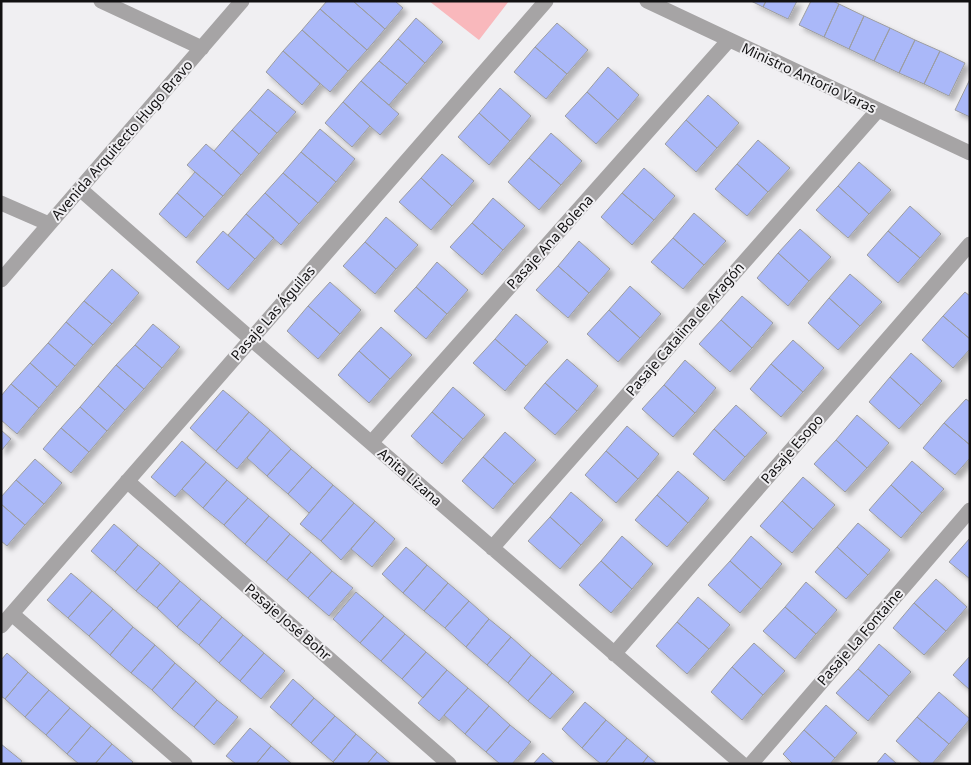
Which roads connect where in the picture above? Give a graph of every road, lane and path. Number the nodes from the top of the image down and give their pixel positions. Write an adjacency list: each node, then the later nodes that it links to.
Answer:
1 (101, 1): 6 (street)
2 (242, 1): 6 (street, Avenida Arquitecto Hugo Bravo)
3 (546, 1): 14 (street, Pasaje Las Águilas)
4 (648, 1): 5 (street, Ministro Antorio Varas)
5 (729, 40): 7 (street, Ministro Antorio Varas); 15 (street, Pasaje Ana Bolena)
6 (202, 48): 9 (street, Avenida Arquitecto Hugo Bravo)
7 (878, 110): 8 (street, Ministro Antorio Varas); 18 (street, Pasaje Catalina de Aragón)
8 (970, 153)
9 (80, 189): 11 (street, Avenida Arquitecto Hugo Bravo); 14 (street, Anita Lizana)
10 (1, 203): 11 (street)
11 (49, 224): 13 (street, Avenida Arquitecto Hugo Bravo)
12 (970, 244): 21 (street, Pasaje Esopo)
13 (1, 280)
14 (251, 339): 15 (street, Anita Lizana); 16 (street, Pasaje Las Águilas)
15 (370, 443): 18 (street, Anita Lizana)
16 (127, 481): 19 (street, Pasaje Las Águilas); 23 (street, Pasaje José Bohr)
17 (970, 510): 25 (street, Pasaje La Fontaine)
18 (492, 548): 21 (street, Anita Lizana)
19 (12, 614): 20 (street, Pasaje Las Águilas); 22 (street)
20 (1, 626)
21 (614, 654): 24 (street, Anita Lizana)
22 (185, 764)
23 (449, 764)
24 (742, 764)
25 (751, 764)

